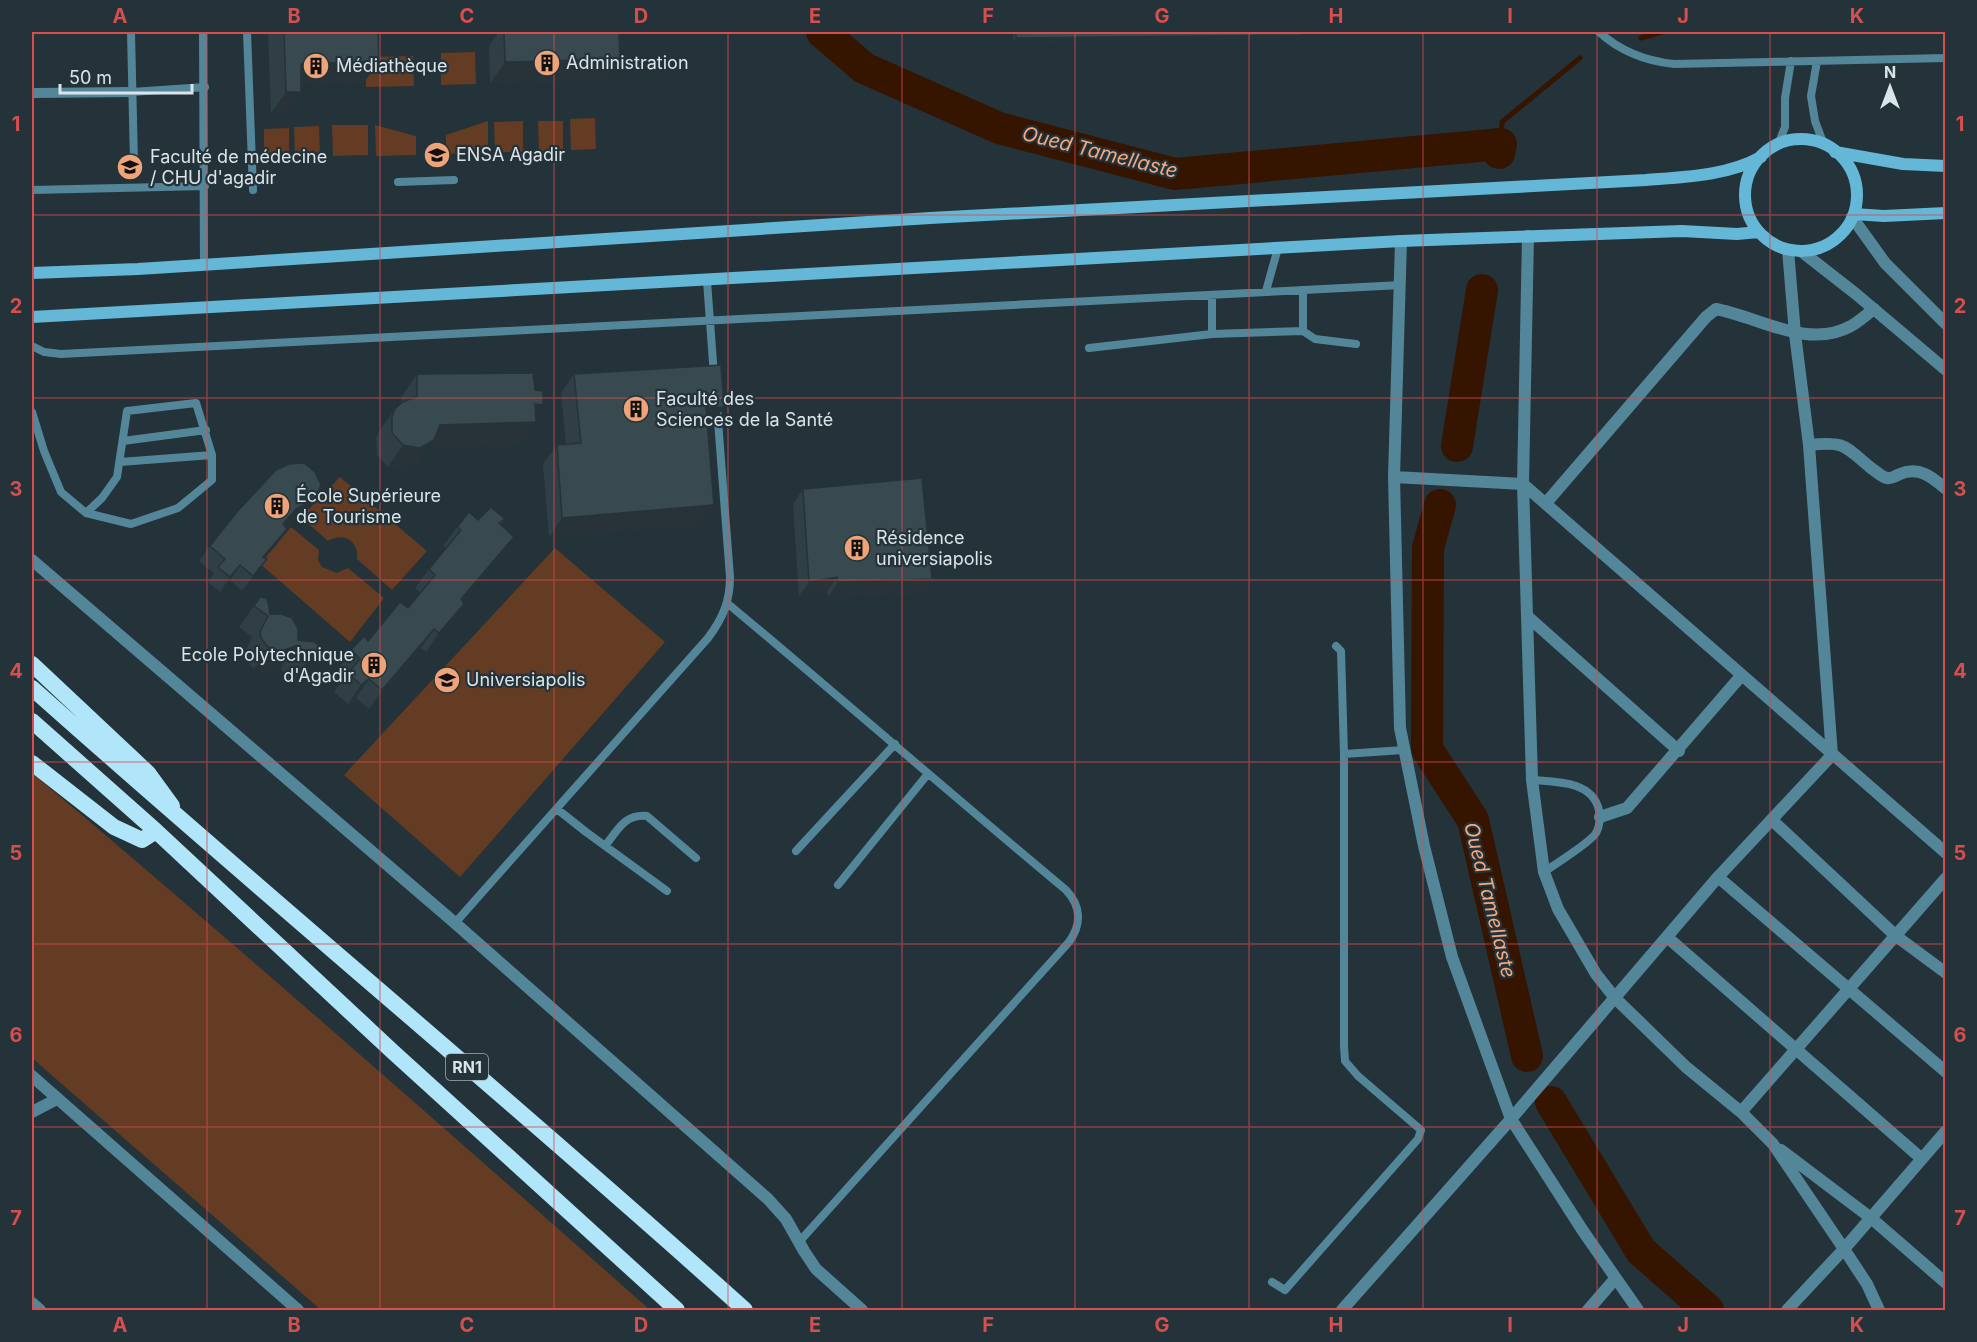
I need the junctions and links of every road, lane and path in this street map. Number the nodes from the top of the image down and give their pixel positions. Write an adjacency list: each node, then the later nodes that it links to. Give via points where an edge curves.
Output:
1 (131, 32): 9 (lane)
2 (203, 32): 8 (lane)
3 (247, 32): 21 (lane)
4 (1599, 32): 6 (lane, via 1619,47 1660,62)
5 (1946, 58): 7 (lane)
6 (1791, 61): 7 (lane); 11 (lane, via 1785,127)
7 (1817, 61): 12 (lane, via 1811,96)
8 (205, 87): 9 (lane); 19 (lane)
9 (132, 92): 10 (street); 15 (lane)
10 (32, 93)
11 (1778, 145): 12 (main road, via 1801,140); 14 (main road)
12 (1824, 145): 13 (main road)
13 (1835, 152): 16 (main road, via 1903,164); 23 (main road, via 1852,173 1856,187)
14 (1761, 157): 24 (main road, via 1752,168 1745,194 1746,208); 29 (main road, via 1744,166 1720,171 1646,180 930,218)
15 (134, 163)
16 (1946, 166)
17 (454, 180): 18 (lane)
18 (398, 182)
19 (205, 186): 20 (lane); 29 (lane)
20 (32, 190)
21 (253, 190)
22 (1946, 213): 23 (main road)
23 (1853, 216): 28 (main road, via 1832,242 1817,249); 39 (street, via 1885,263)
24 (1759, 232): 25 (main road); 28 (main road, via 1769,242)
25 (1528, 236): 26 (main road); 56 (street)
26 (1401, 241): 27 (main road); 32 (street)
27 (1278, 248): 31 (main road); 34 (lane)
28 (1795, 251): 36 (street); 42 (street)
29 (204, 264): 30 (main road)
30 (32, 273)
31 (707, 281): 37 (main road); 38 (lane)
32 (1401, 285): 33 (lane); 55 (street)
33 (1303, 290): 34 (lane); 40 (lane)
34 (1266, 291): 35 (lane)
35 (1212, 295): 38 (lane); 41 (lane)
36 (1874, 309): 42 (street, via 1841,330); 46 (street)
37 (32, 317)
38 (710, 321): 44 (lane, via 62,354); 47 (lane)
39 (1946, 324)
40 (1303, 331): 41 (lane); 43 (lane, via 1315,339)
41 (1212, 334): 45 (lane)
42 (1795, 334): 52 (street); 58 (street, via 1716,309)
43 (1356, 344)
44 (32, 346)
45 (1089, 348)
46 (1946, 370)
47 (716, 391)
48 (716, 402): 61 (lane)
49 (32, 412): 59 (lane, via 61,492)
50 (206, 430): 51 (lane); 51 (lane, via 196,403 172,405 127,411); 53 (lane)
51 (123, 441): 54 (lane)
52 (1809, 445): 57 (street, via 1843,445 1881,476 1927,474); 72 (street)
53 (212, 455): 54 (lane); 59 (lane, via 212,480 178,508 132,525)
54 (120, 462): 59 (lane, via 117,477)
55 (1394, 477): 56 (street); 69 (street, via 1400,728)
56 (1523, 484): 58 (street); 62 (street)
57 (1946, 489)
58 (1546, 503): 65 (street)
59 (86, 513)
60 (32, 560): 90 (street)
61 (728, 603): 68 (lane); 76 (lane, via 708,638)
62 (1527, 616): 70 (street); 75 (street)
63 (1336, 646): 71 (lane, via 1341,651)
64 (32, 664): 79 (highway, via 148,773)
65 (1742, 676): 70 (street); 72 (street)
66 (32, 688): 79 (highway, RN1)
67 (32, 722): 80 (highway, RN1)
68 (895, 744): 74 (lane); 82 (lane)
69 (1404, 750): 71 (lane); 102 (street, via 1452,957)
70 (1678, 751): 77 (street, via 1627,808)
71 (1344, 754): 110 (lane, via 1345,1061 1421,1130 1418,1140 1285,1290)
72 (1832, 755): 78 (street); 83 (street)
73 (32, 763): 80 (highway, via 127,834 142,840)
74 (927, 775): 88 (lane); 107 (lane, via 1066,890 1077,906 1078,925 1061,951)
75 (1532, 780): 77 (lane, via 1567,783 1584,789 1596,801); 85 (street)
76 (557, 809): 81 (lane); 90 (lane)
77 (1600, 817): 85 (lane, via 1596,833)
78 (1772, 820): 86 (street); 91 (street)
79 (187, 826): 116 (highway, RN1, via 620,1197)
80 (156, 831): 115 (highway, RN1)
81 (605, 846): 84 (lane, via 628,818 647,816); 89 (lane)
82 (796, 851)
83 (1946, 853)
84 (696, 858)
85 (1544, 872): 95 (street, via 1558,909 1596,974)
86 (1718, 877): 92 (street); 94 (street)
87 (1946, 878): 91 (street)
88 (837, 885)
89 (667, 891)
90 (455, 923): 107 (street, via 768,1198)
91 (1896, 936): 93 (street); 94 (street)
92 (1666, 937): 95 (street); 96 (street)
93 (1946, 973)
94 (1848, 990): 96 (street); 97 (street)
95 (1615, 998): 101 (street, via 1686,1067); 102 (street)
96 (1795, 1050): 101 (street); 105 (street)
97 (1946, 1072)
98 (32, 1076): 99 (street)
99 (57, 1099): 100 (street); 114 (street)
100 (32, 1112)
101 (1741, 1112): 104 (street)
102 (1511, 1119): 109 (street); 118 (street)
103 (1946, 1131): 105 (street)
104 (1773, 1144): 106 (street); 108 (street)
105 (1922, 1159): 106 (street)
106 (1870, 1218): 108 (street); 111 (street)
107 (799, 1242): 117 (street, via 824,1277)
108 (1844, 1249): 121 (street); 122 (street)
109 (1615, 1279): 119 (street); 120 (street)
110 (1272, 1282)
111 (1946, 1283)
112 (32, 1303): 113 (street)
113 (40, 1311)
114 (298, 1311)
115 (677, 1311)
116 (745, 1311)
117 (862, 1311)
118 (1342, 1311)
119 (1587, 1311)
120 (1638, 1311)
121 (1787, 1311)
122 (1879, 1311)

